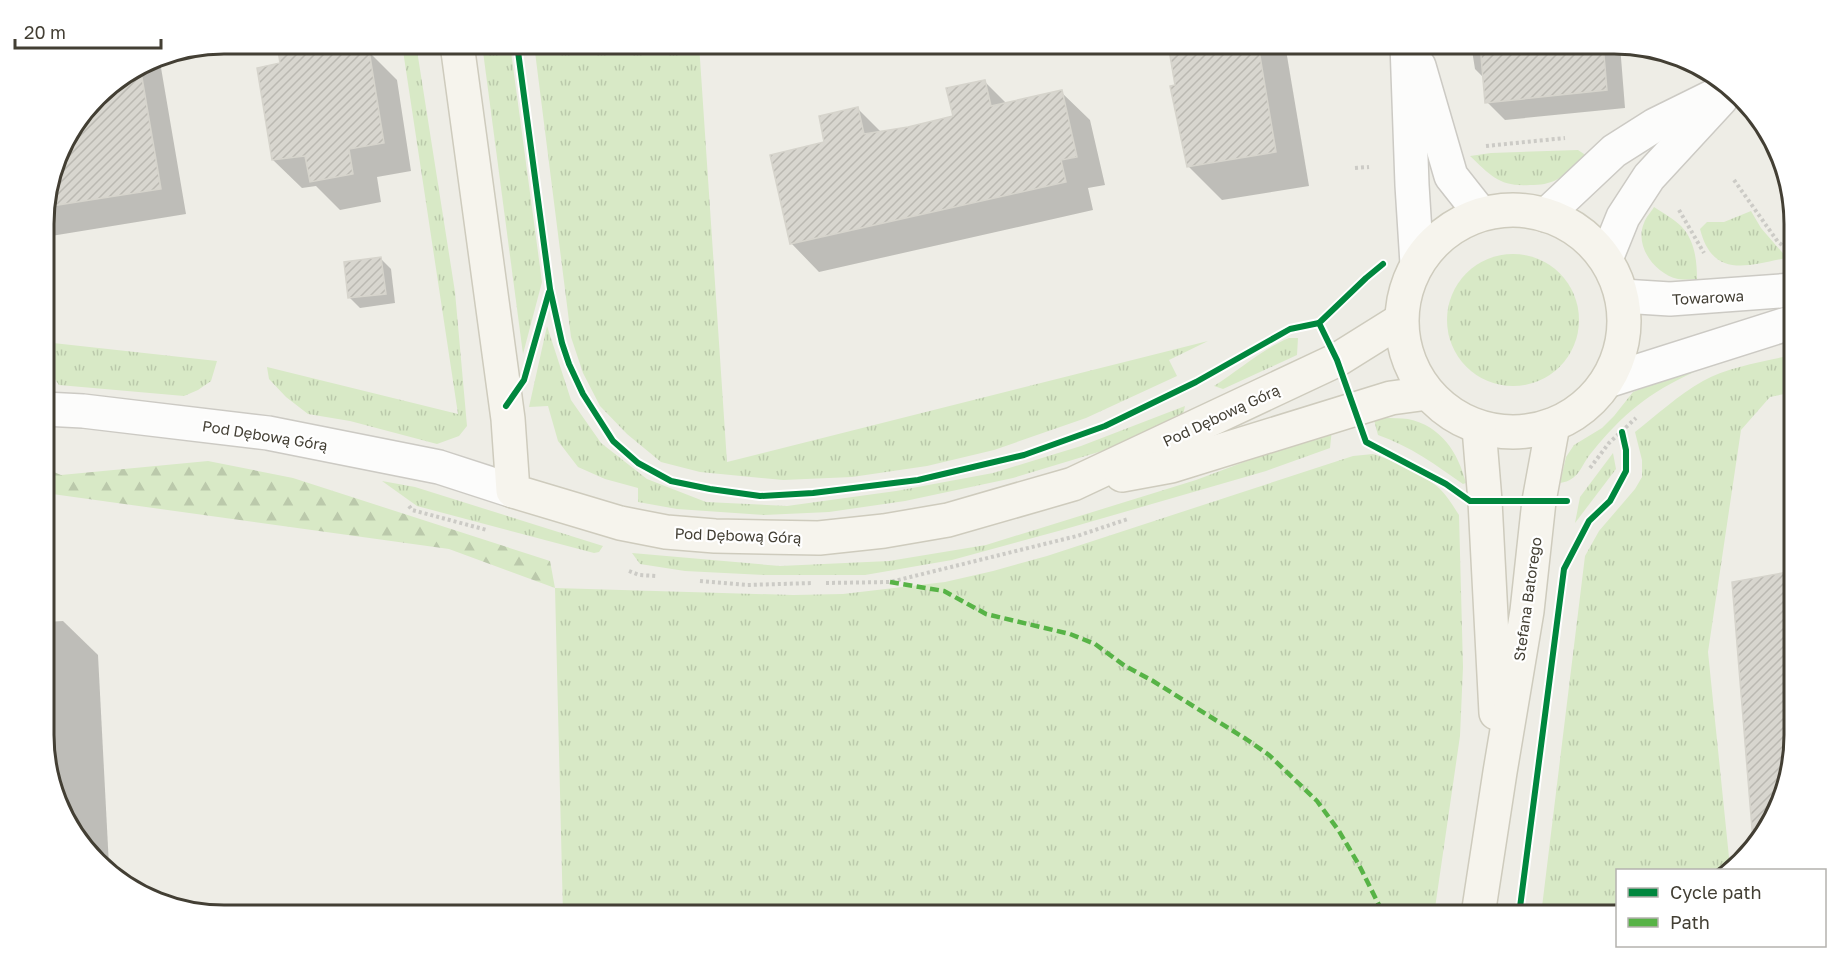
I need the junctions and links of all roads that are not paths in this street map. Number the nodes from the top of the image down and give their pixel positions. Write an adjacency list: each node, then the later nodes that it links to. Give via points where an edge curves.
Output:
1 (458, 54): 20 (street, via 508,419)
2 (1407, 54): 9 (street)
3 (1415, 54): 6 (street, via 1451,176)
4 (1722, 93): 7 (street, via 1655,124 1614,151)
5 (1724, 95): 8 (street, via 1649,177 1623,217)
6 (1481, 214): 7 (street, via 1520,210); 9 (street, via 1453,227 1430,246)
7 (1546, 215): 8 (street, via 1580,232)
8 (1606, 259): 11 (street)
9 (1417, 264): 12 (street, via 1403,299)
10 (1784, 291): 11 (street, Towarowa, via 1670,299)
11 (1622, 296): 14 (street, via 1624,337)
12 (1401, 320): 15 (street, via 1410,363); 19 (street, Pod Dębową Górą, via 1337,360)
13 (1784, 325): 14 (street)
14 (1607, 381): 17 (street, via 1589,403)
15 (1428, 393): 18 (street, via 1447,411); 19 (street, via 1391,398 1171,466)
16 (54, 410): 20 (street, Pod Dębową Górą, via 268,433 439,466)
17 (1553, 425): 18 (street, via 1513,432); 21 (street, Stefana Batorego)
18 (1479, 428): 21 (street, Stefana Batorego)
19 (1073, 484): 20 (street, Pod Dębową Górą, via 948,520 819,538 666,532 620,523)
20 (513, 491)
21 (1500, 772): 22 (street, Stefana Batorego)
22 (1480, 905)

